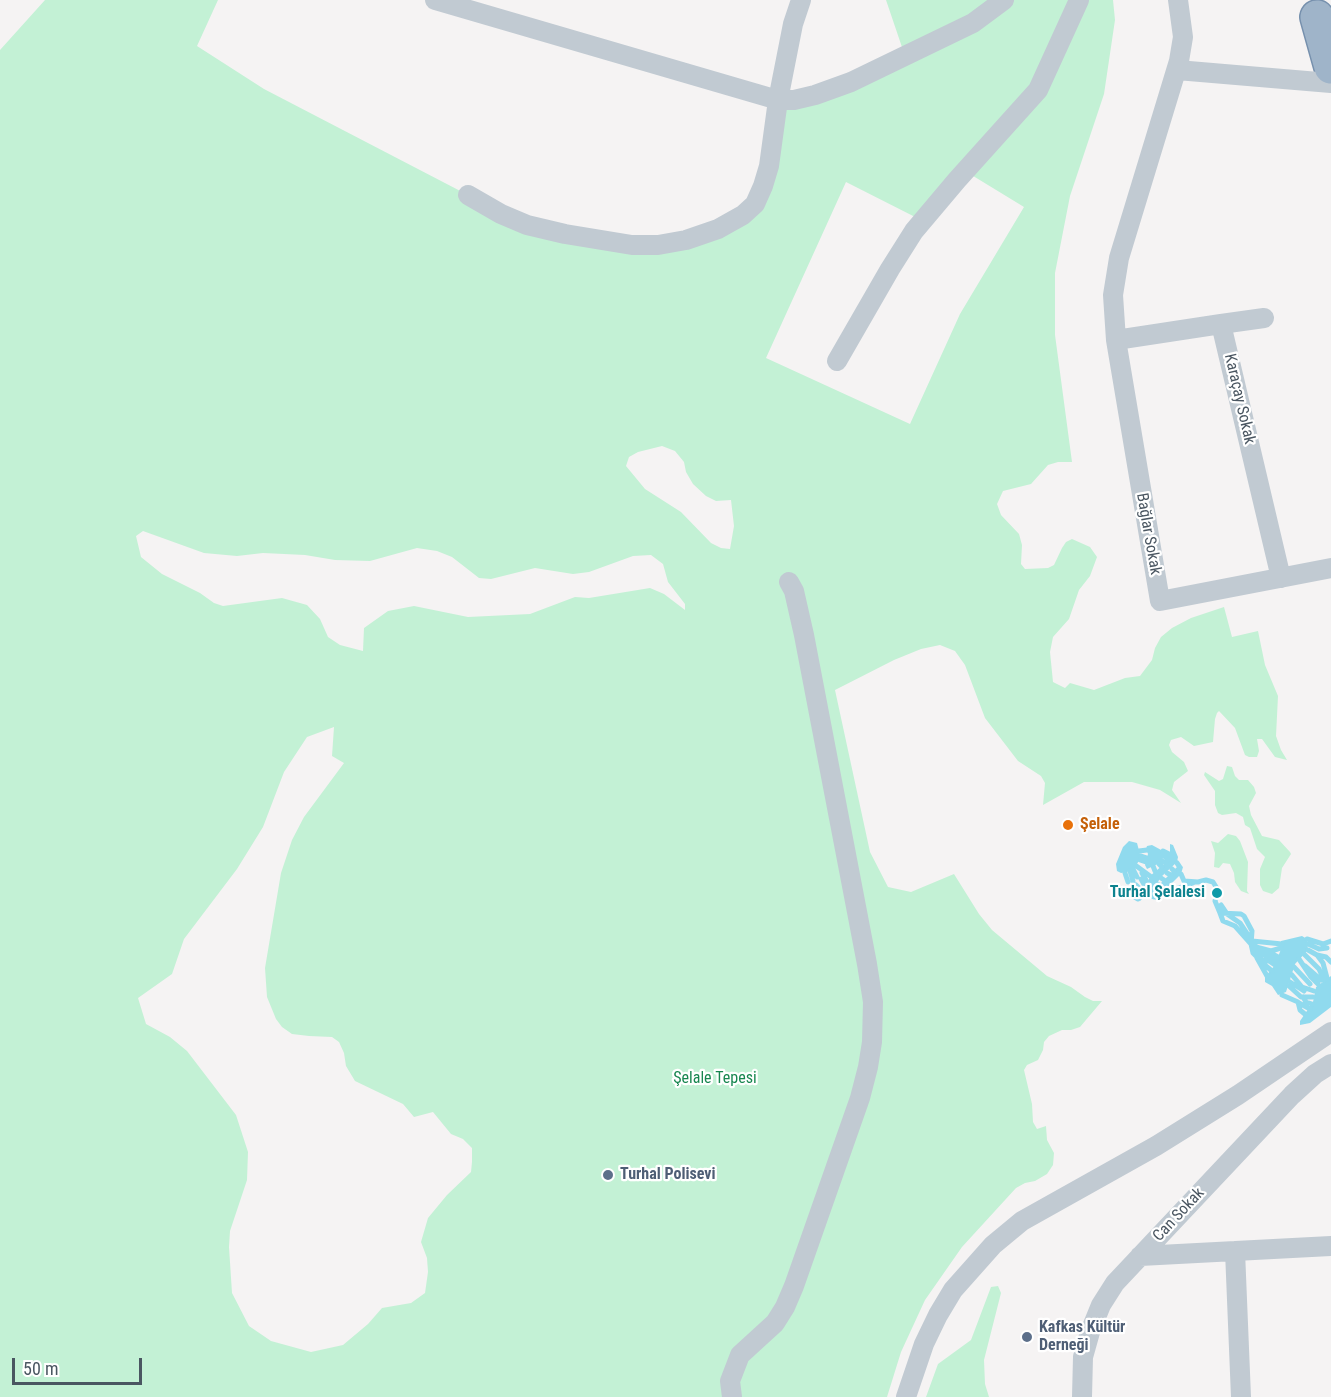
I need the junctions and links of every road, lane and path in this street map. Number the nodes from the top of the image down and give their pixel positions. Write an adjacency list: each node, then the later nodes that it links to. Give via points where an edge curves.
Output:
1 (435, 0): 10 (street)
2 (801, 0): 10 (street)
3 (1004, 0): 10 (street, via 973,23 851,82 815,95)
4 (1079, 0): 15 (street, via 1038,90 914,231)
5 (1178, 0): 8 (street, Bağlar Sokak, via 1182,37)
6 (1317, 13): 7 (highway)
7 (1331, 67)
8 (1177, 70): 9 (street); 14 (street, Bağlar Sokak, via 1119,258 1113,295)
9 (1331, 83)
10 (778, 100): 11 (street, via 769,166 755,204 718,229 686,240 632,245 565,234 527,225)
11 (468, 195)
12 (1264, 318): 13 (street)
13 (1221, 324): 14 (street); 17 (street, Karaçay Sokak)
14 (1116, 340): 17 (street, Bağlar Sokak, via 1160,601)
15 (837, 361)
16 (1331, 568): 17 (street, Bağlar Sokak)
17 (1281, 578)
18 (789, 582): 24 (street, via 804,635 867,963 873,1002 872,1042 860,1098 794,1286 775,1323 740,1354 730,1381)
19 (1331, 1033): 25 (street, via 1156,1146 1022,1221 993,1245 953,1290 938,1315)
20 (1331, 1064): 23 (street, Can Sokak, via 1292,1095)
21 (1331, 1246): 22 (street)
22 (1234, 1251): 23 (street); 27 (street)
23 (1140, 1256): 26 (street, Can Sokak, via 1115,1282 1101,1305 1083,1358)
24 (732, 1397)
25 (906, 1397)
26 (1082, 1397)
27 (1241, 1397)

